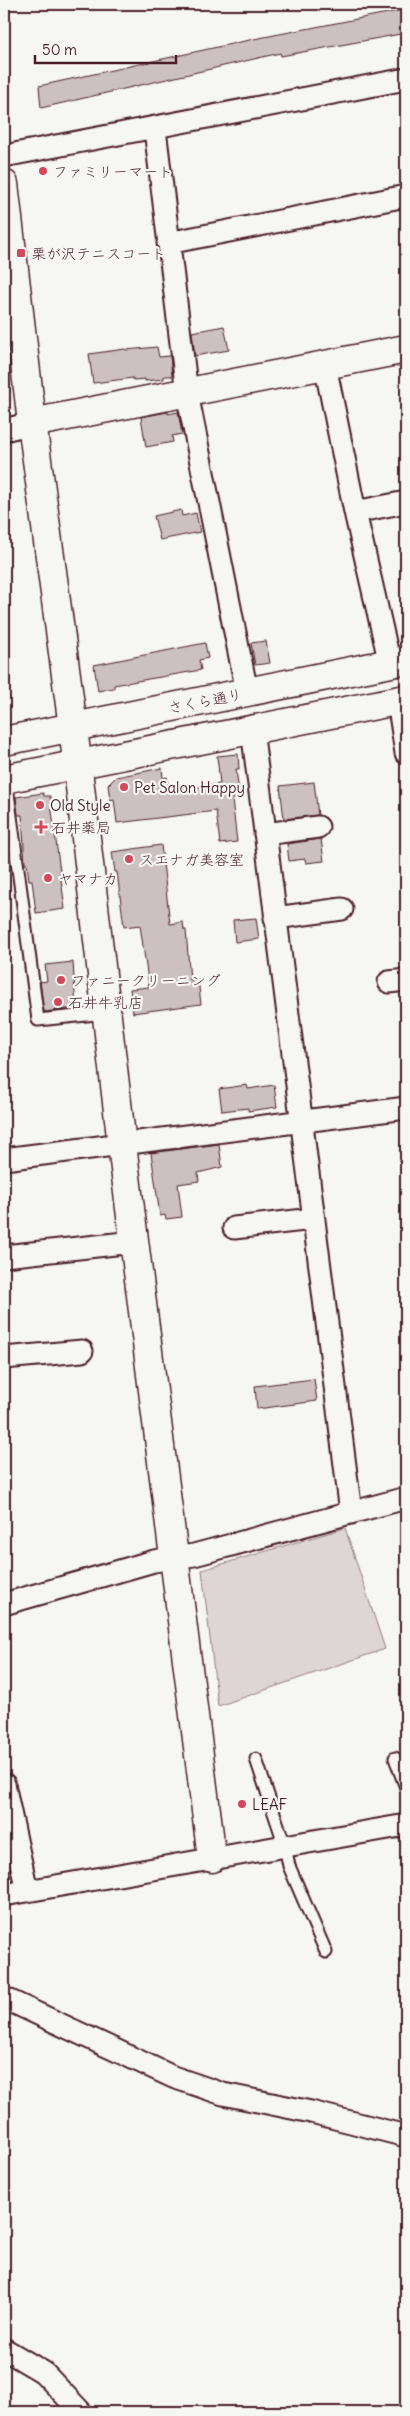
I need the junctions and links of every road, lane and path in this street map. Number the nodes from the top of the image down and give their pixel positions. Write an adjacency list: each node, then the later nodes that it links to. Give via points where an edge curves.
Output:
1 (406, 79): 2 (street)
2 (155, 128): 3 (street); 6 (street)
3 (4, 156)
4 (4, 184): 10 (street)
5 (406, 196): 6 (street)
6 (168, 242): 9 (street)
7 (406, 349): 8 (street)
8 (325, 365): 9 (street); 13 (street)
9 (187, 393): 10 (street); 15 (street)
10 (32, 423): 11 (street); 17 (street)
11 (4, 430)
12 (406, 502): 13 (street)
13 (355, 512): 14 (street)
14 (398, 662): 15 (street, さくら通り); 16 (street)
15 (247, 692): 17 (street, さくら通り)
16 (402, 700): 18 (street); 20 (street)
17 (73, 728): 19 (street, さくら通り); 21 (street)
18 (252, 729): 21 (street); 24 (street)
19 (4, 741)
20 (406, 753)
21 (77, 764): 22 (street); 27 (street)
22 (5, 778): 27 (lane, via 38,1020)
23 (318, 827): 24 (street)
24 (265, 834): 26 (street)
25 (342, 909): 26 (street)
26 (275, 918): 29 (street)
27 (106, 1013): 30 (street)
28 (406, 1108): 29 (street)
29 (301, 1122): 30 (street); 32 (street)
30 (122, 1145): 31 (street); 34 (street)
31 (4, 1160)
32 (313, 1219): 33 (street); 39 (street)
33 (234, 1228)
34 (134, 1242): 35 (street); 40 (street)
35 (4, 1256)
36 (82, 1351): 37 (street)
37 (4, 1358)
38 (406, 1498): 39 (street)
39 (351, 1514): 40 (street)
40 (173, 1558): 41 (street); 48 (street)
41 (4, 1604)
42 (395, 1758): 45 (lane)
43 (256, 1759): 47 (lane)
44 (4, 1784): 49 (street)
45 (406, 1788)
46 (406, 1825): 47 (street)
47 (285, 1846): 48 (street); 51 (lane, via 289,1866)
48 (212, 1858): 49 (street)
49 (27, 1891): 50 (street)
50 (4, 1895)
51 (326, 1952)
52 (4, 1998): 53 (street, via 173,2077 223,2094)
53 (406, 2136)
54 (4, 2349): 55 (street, via 43,2372)
55 (81, 2412)

